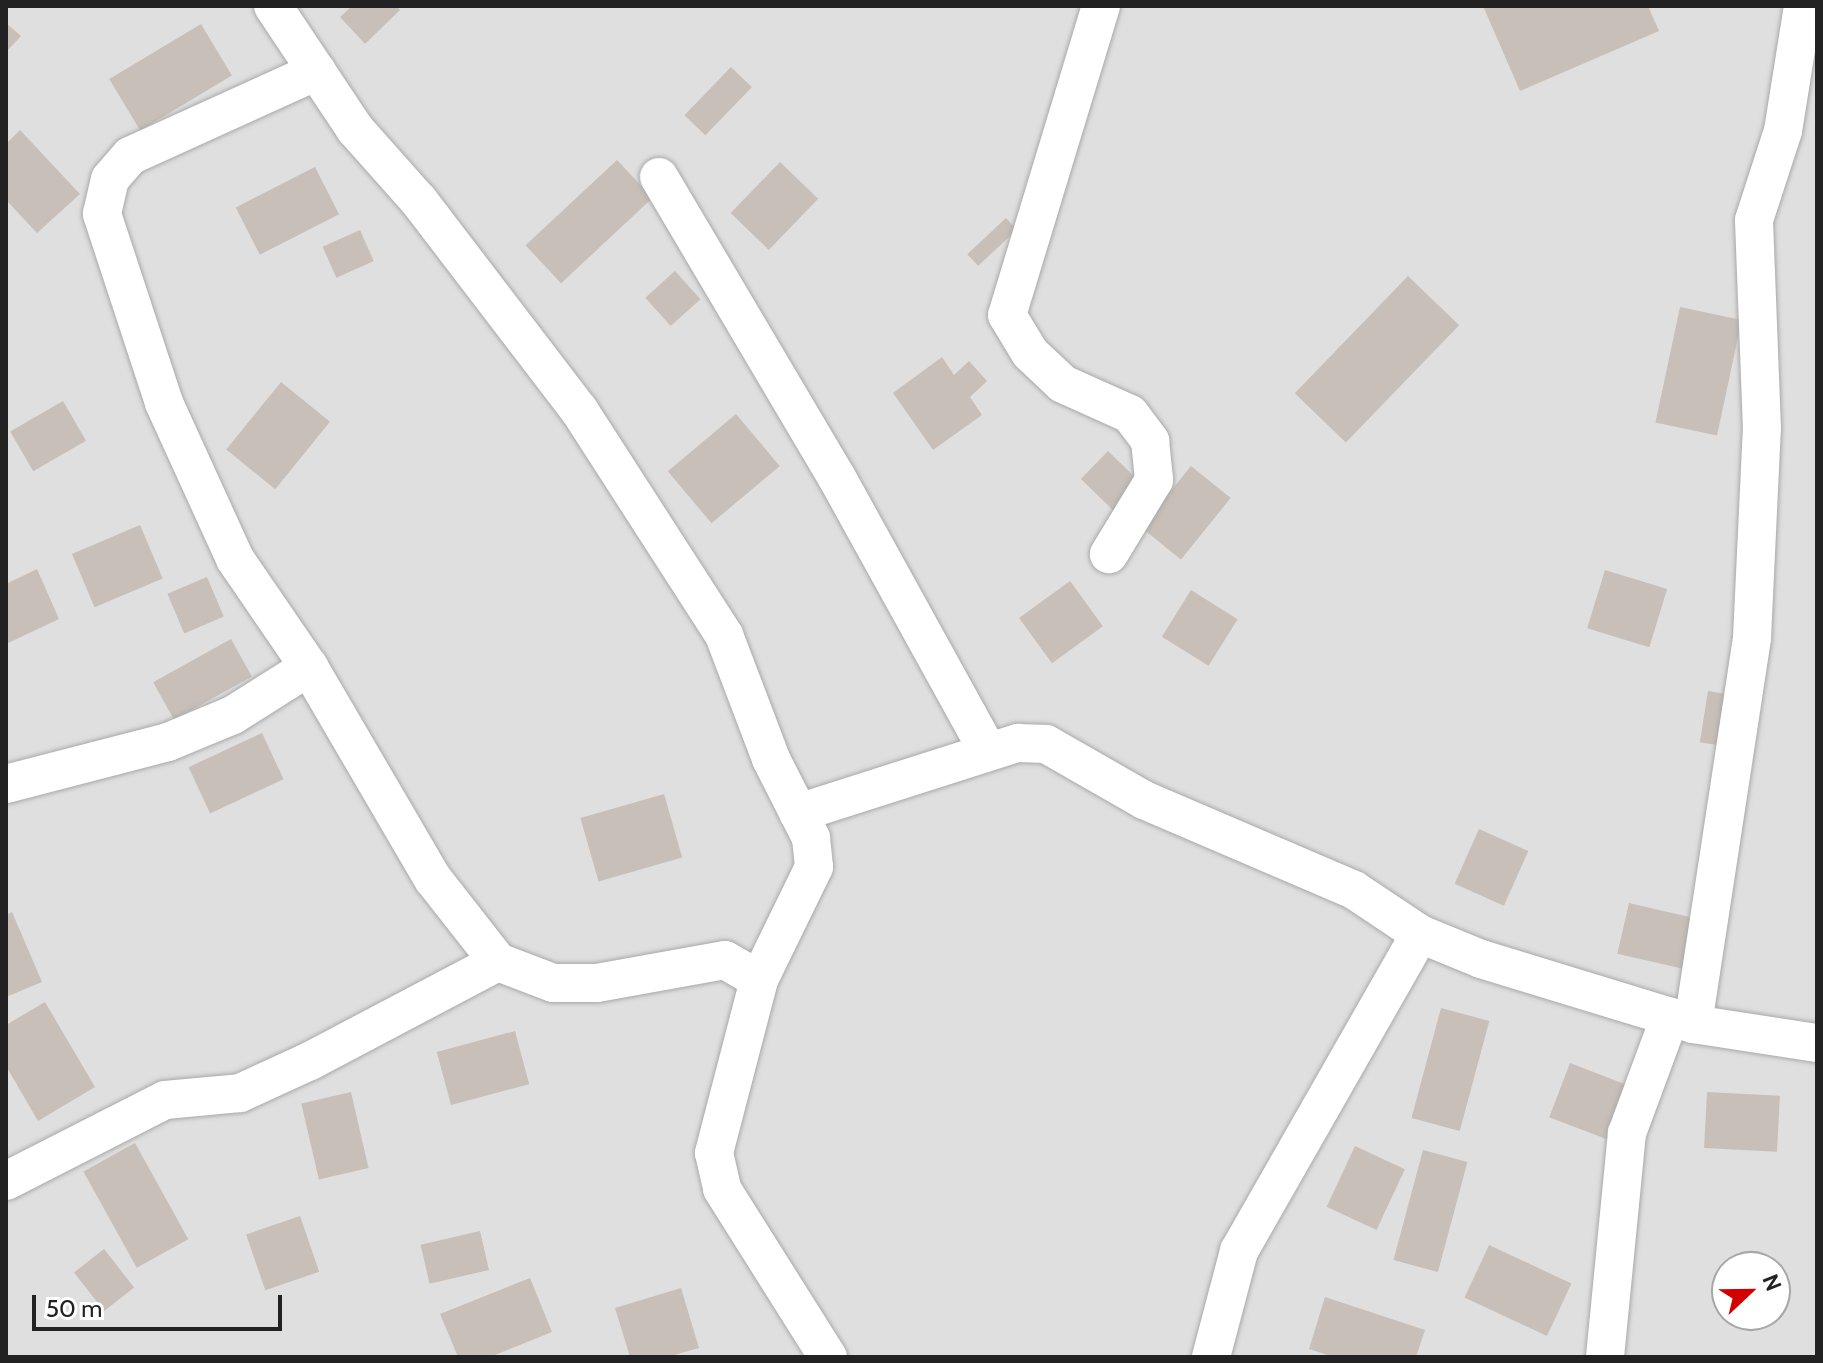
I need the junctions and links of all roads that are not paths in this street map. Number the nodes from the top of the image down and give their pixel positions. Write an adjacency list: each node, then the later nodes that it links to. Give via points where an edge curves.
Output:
1 (273, 6): 4 (street)
2 (1101, 6): 6 (street, via 1007,315 1030,353 1063,384 1130,414 1150,441 1154,480)
3 (1803, 6): 14 (street, via 1783,131 1754,220 1762,429 1752,638)
4 (317, 71): 7 (street, via 130,156 110,179 102,214 164,403 235,559); 10 (street, via 355,129 419,201 579,410 724,635)
5 (659, 177): 8 (street, via 836,476)
6 (1109, 554)
7 (309, 667): 9 (street, via 233,715 168,742); 12 (street, via 433,879)
8 (988, 751): 10 (street); 11 (street, via 1018,743 1068,752 1144,800 1354,890)
9 (6, 784)
10 (798, 813): 13 (street, via 811,838 814,867)
11 (1420, 934): 14 (street, via 1549,983); 18 (street, via 1239,1251)
12 (498, 962): 13 (street, via 529,977 568,983 725,960); 16 (street, via 268,1080 216,1099 165,1100)
13 (759, 980): 17 (street, via 714,1153 722,1189)
14 (1681, 1020): 15 (street); 19 (street, via 1627,1133)
15 (1817, 1043)
16 (6, 1181)
17 (828, 1357)
18 (1211, 1357)
19 (1605, 1357)

